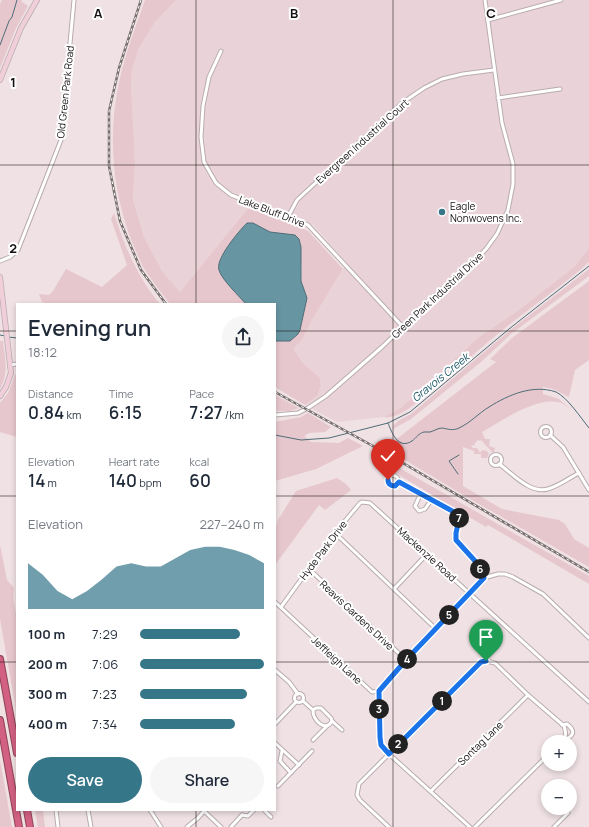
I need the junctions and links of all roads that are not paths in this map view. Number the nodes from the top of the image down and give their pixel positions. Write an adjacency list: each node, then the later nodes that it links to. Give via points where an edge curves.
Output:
1 (37, 0): 8 (street, via 21,28)
2 (74, 0): 12 (street, Old Green Park Road, via 60,140 18,250)
3 (485, 0): 5 (street, Green Park Industrial Drive)
4 (561, 0): 5 (street)
5 (488, 20): 7 (street, Green Park Industrial Drive)
6 (221, 51): 11 (street, Lake Bluff Drive, via 209,77 203,106 201,137 204,162 216,183 231,196)
7 (494, 70): 10 (street, Green Park Industrial Drive); 11 (street, Evergreen Industrial Court, via 468,72 442,79 402,103 297,200)
8 (0, 80)
9 (560, 89): 10 (street)
10 (498, 98): 14 (street, Green Park Industrial Drive, via 513,164 513,184 508,210 497,234 476,260)
11 (288, 217): 14 (street, Lake Bluff Drive, via 308,225)
12 (0, 261)
13 (0, 277): 16 (street)
14 (402, 326): 18 (street, Green Park Industrial Drive, via 342,382 308,408 298,413)
15 (16, 364): 16 (street)
16 (10, 365): 17 (street, via 9,381)
17 (0, 396)
18 (276, 415)
19 (550, 436): 21 (street, via 563,447)
20 (499, 464): 21 (street, via 528,486 539,490 554,487)
21 (579, 472): 23 (street)
22 (399, 482): 24 (street)
23 (589, 490)
24 (421, 493): 25 (street); 25 (street, via 415,506 419,511 425,509)
25 (432, 499): 30 (street, via 457,515 459,519 456,540 476,562)
26 (370, 503): 27 (street, Hyde Park Drive, via 362,502); 28 (street, Mackenzie Road)
27 (335, 532): 29 (street, Hyde Park Drive); 31 (street)
28 (427, 554): 31 (street); 32 (street, Mackenzie Road)
29 (309, 569): 34 (street, Hyde Park Drive); 38 (street, Reavis Gardens Drive)
30 (484, 578): 32 (street); 36 (street, via 505,574 543,594)
31 (394, 589): 35 (street)
32 (470, 593): 35 (street); 43 (street, Mackenzie Road)
33 (276, 603): 34 (street, Jeffleigh Lane)
34 (281, 607): 40 (street, Jeffleigh Lane, via 372,692)
35 (436, 628): 38 (street)
36 (589, 638)
37 (0, 659): 57 (highway)
38 (406, 660): 40 (street)
39 (276, 671): 41 (street)
40 (379, 691): 60 (street, via 381,745)
41 (298, 694): 44 (street, via 303,695); 45 (street, via 294,698)
42 (528, 695): 50 (street); 60 (street, via 494,663 481,662); 65 (street, Sontag Lane)
43 (588, 699)
44 (303, 701): 45 (street); 46 (street)
45 (296, 702): 49 (street)
46 (313, 710): 48 (street, via 321,708); 51 (street, via 314,717 323,726)
47 (0, 720): 66 (highway)
48 (332, 721): 51 (street); 52 (street)
49 (276, 723)
50 (562, 725): 53 (street, via 566,732); 54 (street, via 570,726)
51 (327, 726): 55 (street)
52 (342, 730)
53 (565, 735)
54 (572, 735)
55 (314, 740)
56 (276, 744): 58 (street)
57 (16, 747)
58 (282, 751): 62 (street); 63 (street, via 280,762)
59 (312, 751): 62 (street)
60 (389, 754): 65 (street); 88 (street, via 359,784 357,795)
61 (541, 762): 90 (street)
62 (299, 765): 63 (street)
63 (291, 773): 64 (street)
64 (278, 786)
65 (431, 791): 89 (street)
66 (16, 810)
67 (16, 811): 80 (highway)
68 (27, 811): 81 (highway)
69 (56, 811): 82 (street)
70 (88, 811): 83 (street)
71 (151, 811): 84 (street)
72 (203, 811): 85 (street)
73 (205, 811): 86 (street)
74 (240, 811): 77 (street)
75 (253, 811): 77 (street, via 248,816)
76 (265, 811): 79 (street)
77 (242, 815): 87 (street)
78 (566, 815): 91 (street)
79 (271, 817)
80 (19, 827)
81 (30, 827)
82 (58, 827)
83 (91, 827)
84 (160, 827)
85 (187, 827)
86 (221, 827)
87 (230, 827)
88 (389, 827)
89 (470, 827)
90 (475, 827)
91 (554, 827)

